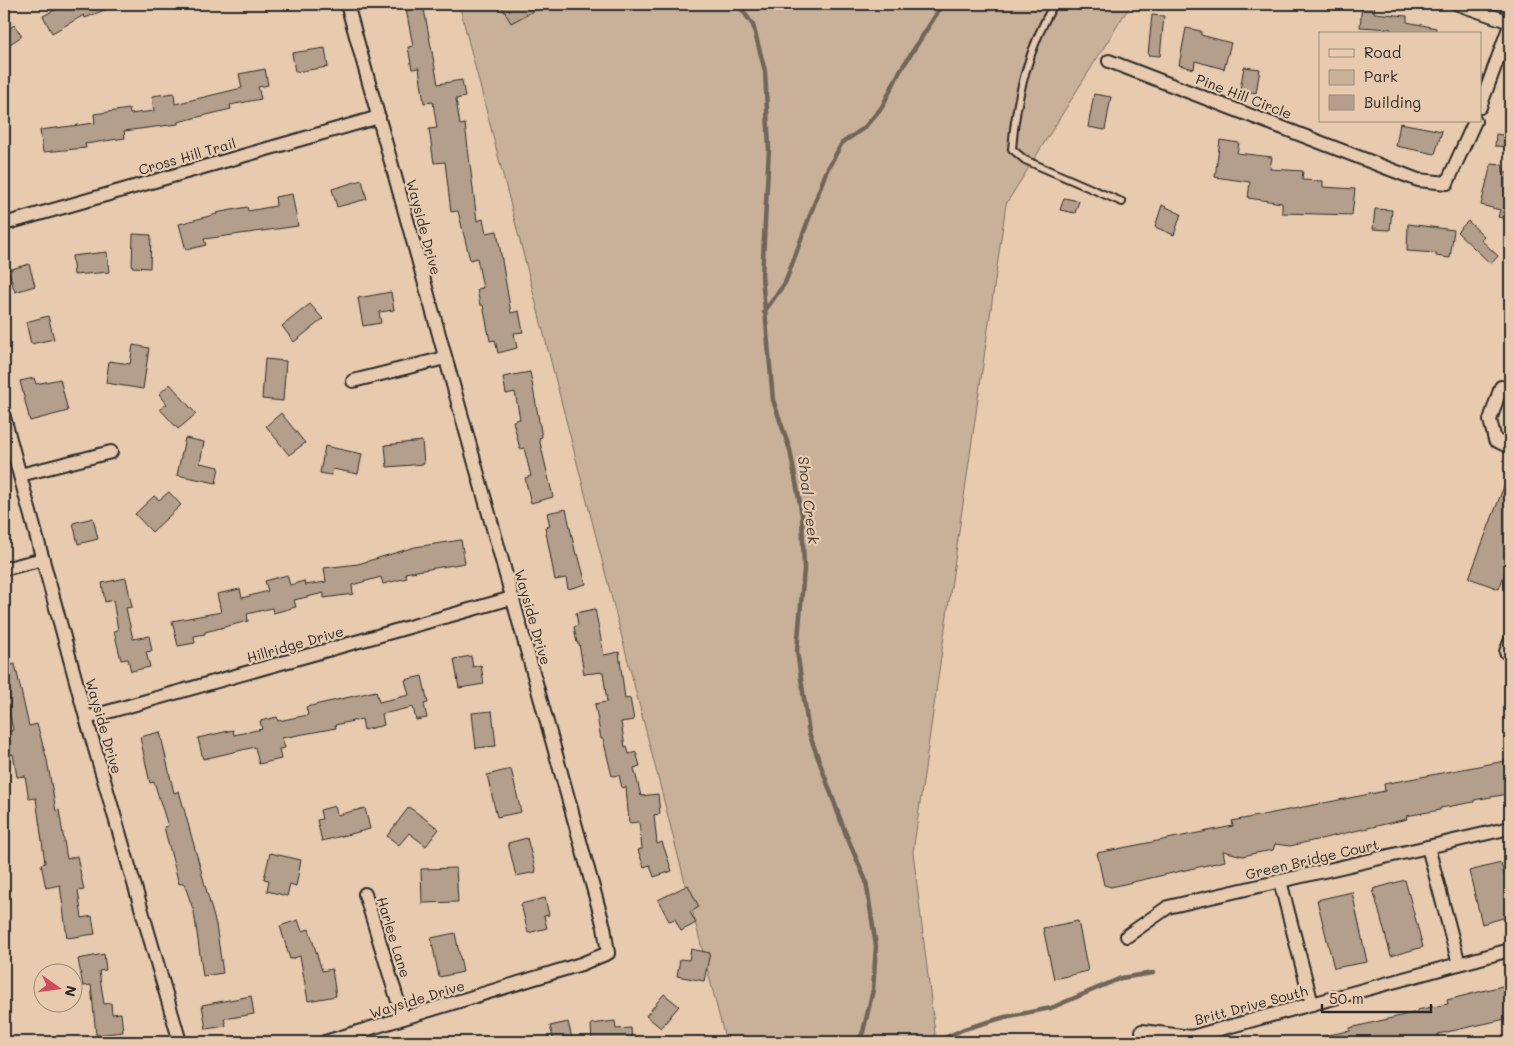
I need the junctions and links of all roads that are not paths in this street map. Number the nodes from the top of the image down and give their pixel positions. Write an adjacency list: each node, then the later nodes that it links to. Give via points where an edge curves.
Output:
1 (347, 4): 7 (street, Wayside Drive)
2 (1054, 4): 9 (lane, via 1043,23 1022,79 1012,149 1025,160)
3 (1458, 4): 4 (street)
4 (1510, 24): 6 (street)
5 (1108, 61): 8 (street, Pine Hill Circle, via 1418,180 1447,183)
6 (1482, 101)
7 (379, 118): 10 (street, Cross Hill Trail); 11 (street, Wayside Drive)
8 (1475, 122)
9 (1122, 202)
10 (4, 224)
11 (445, 358): 12 (street); 20 (street, Wayside Drive)
12 (353, 381)
13 (1501, 387): 15 (street, via 1490,420 1495,440)
14 (4, 417): 17 (street, Wayside Drive)
15 (1510, 447)
16 (111, 452): 17 (street)
17 (20, 476): 18 (street, Wayside Drive)
18 (43, 559): 19 (street); 21 (street, Wayside Drive)
19 (4, 569)
20 (512, 598): 21 (street, Hillridge Drive); 30 (street, Wayside Drive, via 604,926 608,953)
21 (86, 718): 32 (street, Wayside Drive)
22 (1510, 828): 23 (street, Green Bridge Court)
23 (1428, 847): 24 (street, Green Bridge Court); 28 (street)
24 (1280, 882): 26 (street, Green Bridge Court, via 1168,908); 29 (street)
25 (365, 894): 30 (street, Harlee Lane)
26 (1128, 936)
27 (1510, 950): 28 (street, Britt Drive South)
28 (1459, 964): 29 (street, Britt Drive South)
29 (1312, 1004): 31 (street, Britt Drive South, via 1191,1037)
30 (403, 1018): 33 (street, Wayside Drive)
31 (1142, 1032)
32 (180, 1042)
33 (325, 1042)

